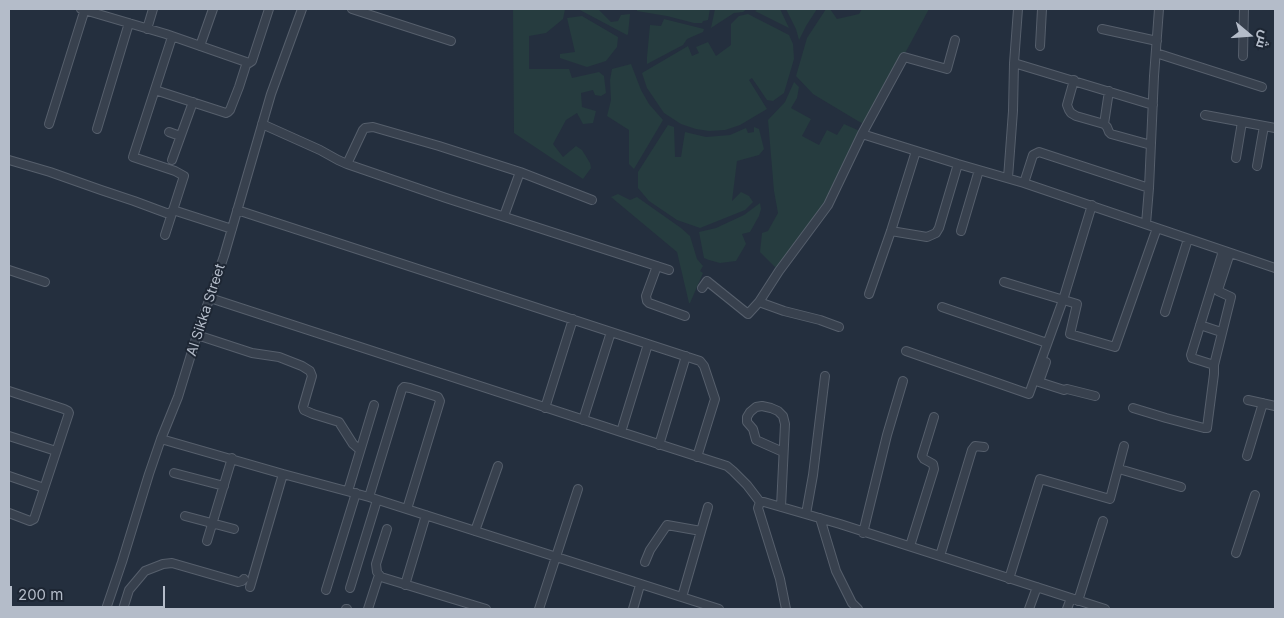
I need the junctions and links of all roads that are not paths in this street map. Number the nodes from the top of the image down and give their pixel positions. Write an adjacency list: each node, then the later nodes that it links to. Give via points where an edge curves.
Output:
1 (83, 9): 11 (street); 32 (street)
2 (153, 9): 12 (street)
3 (213, 9): 18 (street)
4 (269, 9): 22 (street, via 252,61)
5 (302, 9): 33 (street, Al Sikka Street)
6 (352, 9): 16 (street)
7 (1018, 9): 23 (street)
8 (1042, 9): 19 (street)
9 (1159, 9): 17 (street)
10 (1244, 9): 21 (street)
11 (129, 24): 12 (street); 37 (street)
12 (147, 29): 14 (street)
13 (1102, 29): 17 (street)
14 (172, 37): 18 (street); 26 (street)
15 (955, 40): 39 (street, via 947,69 904,57)
16 (451, 41)
17 (1157, 41): 20 (street)
18 (200, 46): 22 (street)
19 (1040, 46)
20 (1156, 53): 25 (street); 29 (street)
21 (1243, 56)
22 (247, 62): 28 (street, via 228,112)
23 (1014, 63): 24 (street); 51 (street)
24 (1074, 80): 27 (street); 34 (street, via 1069,110 1076,116)
25 (1262, 87)
26 (155, 90): 28 (street); 56 (street, via 133,157 184,176)
27 (1108, 91): 29 (street); 34 (street)
28 (193, 102): 40 (street)
29 (1152, 105): 41 (street)
30 (1205, 115): 31 (street)
31 (1242, 122): 35 (street); 43 (street)
32 (49, 124)
33 (262, 124): 46 (street); 57 (street, Al Sikka Street)
34 (1104, 124): 41 (street, via 1111,134)
35 (1264, 126): 36 (street); 48 (street)
36 (1275, 128)
37 (97, 129)
38 (169, 132): 40 (street)
39 (862, 134): 42 (street); 77 (street, via 828,205)
40 (180, 136): 45 (street)
41 (1151, 145): 53 (street)
42 (916, 151): 47 (street); 63 (street)
43 (1236, 158)
44 (9, 160): 56 (street, via 169,214)
45 (172, 160)
46 (347, 164): 50 (street, via 363,130 369,126); 58 (street)
47 (958, 164): 49 (street); 63 (street, via 936,233 927,237)
48 (1257, 166)
49 (979, 170): 51 (street); 62 (street)
50 (520, 172): 54 (street); 58 (street)
51 (1008, 178): 52 (street)
52 (1024, 183): 53 (street, via 1033,155 1038,152); 55 (street)
53 (1149, 188): 59 (street)
54 (592, 200)
55 (1092, 205): 59 (street); 76 (street)
56 (173, 210): 60 (street); 64 (street)
57 (237, 210): 60 (street, Al Sikka Street); 81 (street)
58 (504, 216): 67 (street)
59 (1146, 224): 61 (street)
60 (229, 228): 75 (street, Al Sikka Street)
61 (1157, 228): 65 (street); 76 (street, via 1115,347 1070,334 1077,304)
62 (961, 230)
63 (891, 231): 74 (street)
64 (165, 235)
65 (1188, 239): 66 (street); 79 (street)
66 (1226, 252): 68 (street); 82 (street); 85 (street, via 1218,292 1231,297)
67 (657, 266): 70 (street); 80 (street, via 647,301)
68 (1275, 268)
69 (9, 270): 71 (street)
70 (669, 270)
71 (45, 282)
72 (1004, 282): 76 (street)
73 (702, 288): 77 (street, via 707,281 748,314)
74 (869, 294)
75 (210, 298): 86 (street, Al Sikka Street); 100 (street)
76 (1063, 300): 88 (street)
77 (759, 302): 83 (street)
78 (942, 307): 88 (street)
79 (1165, 312)
80 (685, 316)
81 (573, 319): 84 (street); 100 (street)
82 (1200, 325): 85 (street); 91 (street, via 1192,358)
83 (839, 327)
84 (611, 332): 87 (street); 103 (street)
85 (1221, 332): 91 (street)
86 (197, 335): 106 (street, Al Sikka Street); 110 (street, via 252,353 278,357 310,371 312,376 304,410 339,422)
87 (648, 344): 90 (street); 104 (street)
88 (1046, 346): 89 (street, via 1029,394); 95 (street, via 1048,354 1039,382)
89 (906, 351)
90 (686, 356): 107 (street); 114 (street, via 703,363 715,400)
91 (1214, 365): 101 (street, via 1207,428)
92 (825, 376): 133 (street, via 814,475)
93 (903, 381): 143 (street)
94 (9, 391): 111 (street, via 68,410)
95 (1095, 396)
96 (1248, 400): 97 (street)
97 (1263, 403): 99 (street); 113 (street)
98 (374, 405): 110 (street)
99 (1275, 406)
100 (545, 408): 103 (street)
101 (1133, 408)
102 (934, 417): 145 (street, via 922,456 933,464 934,469)
103 (583, 420): 104 (street)
104 (620, 432): 107 (street)
105 (9, 436): 111 (street)
106 (161, 439): 115 (street); 162 (street, Al Sikka Street)
107 (659, 445): 114 (street)
108 (1124, 446): 117 (street)
109 (984, 447): 147 (street, via 975,446 972,450)
110 (360, 450): 125 (street)
111 (56, 451): 123 (street)
112 (783, 452): 112 (street, via 783,416 771,408 756,407 747,417 756,440); 130 (street)
113 (1247, 456)
114 (698, 457): 128 (street, via 727,466)
115 (232, 458): 119 (street); 121 (street)
116 (498, 466): 141 (street)
117 (1119, 469): 122 (street); 151 (street, via 1110,499 1040,479)
118 (174, 473): 121 (street)
119 (283, 474): 125 (street); 155 (street)
120 (9, 476): 123 (street)
121 (224, 486): 138 (street)
122 (1181, 487)
123 (44, 488): 132 (street, via 33,520)
124 (578, 489): 148 (street)
125 (352, 492): 127 (street); 158 (street)
126 (1255, 495): 146 (street)
127 (373, 498): 131 (street); 131 (street, via 402,389 410,388 438,397 440,401); 157 (street)
128 (760, 502): 130 (street); 169 (street, via 758,508)
129 (708, 507): 142 (street)
130 (781, 507): 133 (street)
131 (407, 510): 135 (street)
132 (9, 513)
133 (806, 514): 136 (street)
134 (185, 516): 138 (street)
135 (426, 516): 141 (street); 153 (street)
136 (820, 518): 143 (street); 170 (street, via 836,571)
137 (1103, 521): 160 (street)
138 (213, 523): 139 (street); 144 (street)
139 (234, 529)
140 (386, 529): 150 (street, via 376,564)
141 (475, 531): 148 (street)
142 (701, 531): 149 (street, via 667,525); 159 (street)
143 (864, 532): 145 (street)
144 (207, 541)
145 (910, 546): 147 (street)
146 (1236, 553)
147 (940, 556): 151 (street)
148 (556, 558): 154 (street); 166 (street)
149 (645, 562)
150 (380, 577): 153 (street); 164 (street)
151 (1009, 578): 156 (street)
152 (244, 579): 163 (street, via 238,582 172,563 163,564 145,571 129,590)
153 (405, 585): 165 (street)
154 (640, 585): 159 (street); 167 (street)
155 (250, 587)
156 (1037, 587): 160 (street); 171 (street)
157 (350, 588)
158 (326, 590)
159 (682, 597): 161 (street)
160 (1075, 600): 172 (street); 173 (street)
161 (699, 606): 168 (street)
162 (106, 609)
163 (123, 609)
164 (368, 609)
165 (486, 609)
166 (539, 609)
167 (632, 609)
168 (719, 609)
169 (786, 609)
170 (858, 609)
171 (1029, 609)
172 (1067, 609)
173 (1105, 609)

